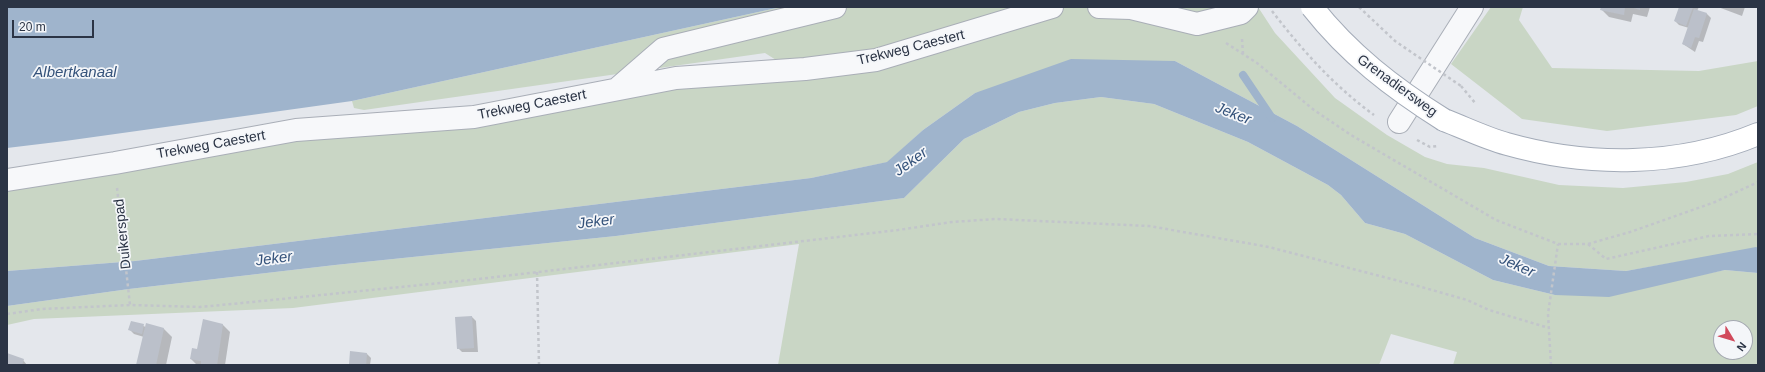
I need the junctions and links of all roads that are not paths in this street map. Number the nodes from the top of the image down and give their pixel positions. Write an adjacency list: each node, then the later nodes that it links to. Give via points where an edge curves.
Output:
1 (835, 7): 7 (lane, via 663,49)
2 (1052, 7): 7 (lane, Trekweg Caestert, via 876,60 805,69 676,78)
3 (1099, 7): 6 (lane, via 1130,8 1196,24)
4 (1312, 7): 9 (main road, Grenadiersweg, bridge, via 1332,33 1378,75 1410,99 1444,120 1507,144 1568,157 1633,161 1692,155 1736,144)
5 (1472, 7): 8 (lane)
6 (1234, 11)
7 (618, 88): 10 (lane, Trekweg Caestert, via 474,117 296,130)
8 (1405, 130)
9 (1758, 134)
10 (7, 180)

